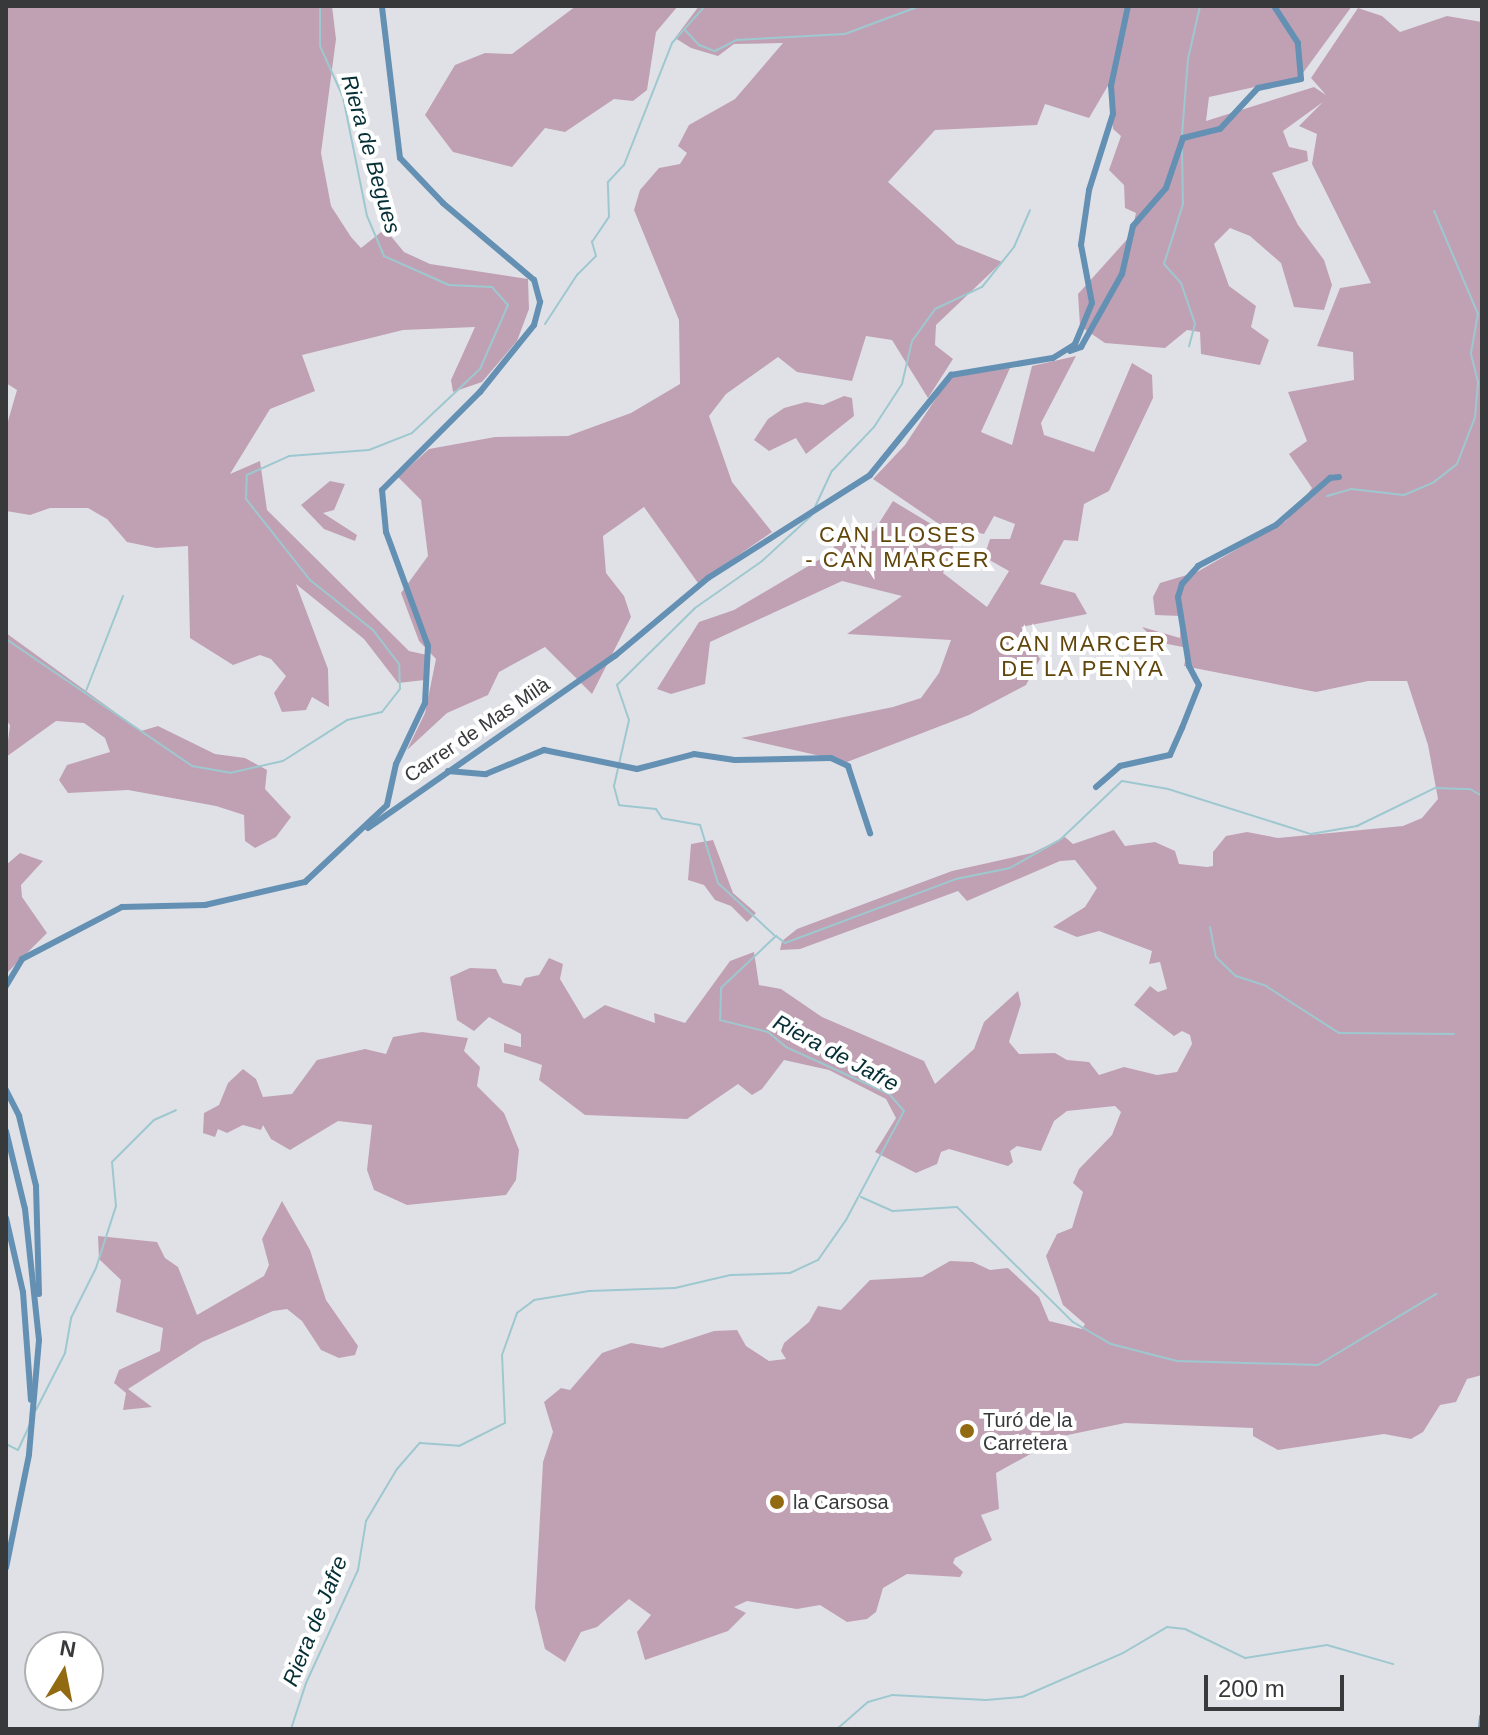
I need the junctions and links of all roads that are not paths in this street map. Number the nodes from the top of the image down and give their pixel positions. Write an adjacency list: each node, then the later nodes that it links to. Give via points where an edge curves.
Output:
1 (382, 6): 8 (street, via 400,158 443,203 534,280 540,310 480,392 382,490 386,532 427,639 429,677 425,703 396,764 387,805)
2 (1128, 6): 4 (street, via 1111,86 1113,114 1089,190 1081,245 1092,303 1085,327)
3 (1274, 6): 4 (street, via 1298,43 1303,72 1299,81 1258,88 1220,129 1183,138 1166,188 1133,226 1126,265 1099,316 1081,347)
4 (1067, 352): 6 (street, Carrer de Mas Milà, via 951,375 870,475 708,578 616,655)
5 (1339, 477): 7 (street, via 1330,478 1276,525 1198,566 1182,584 1178,597 1189,666 1199,685 1170,755 1120,766)
6 (448, 771): 8 (street, Carrer de Mas Milà); 9 (street, via 486,774 544,750 637,769 694,754 735,760 831,758 848,766)
7 (1096, 787)
8 (358, 833): 10 (street, via 312,878 290,889 193,907 113,911 22,959)
9 (870, 833)
10 (6, 986)
11 (6, 1090): 14 (street, via 19,1116 36,1186)
12 (6, 1131): 14 (street, via 20,1181)
13 (6, 1218): 15 (street, via 23,1292)
14 (37, 1297): 15 (street)
15 (34, 1411): 16 (street)
16 (6, 1568)
17 (1482, 1717): 18 (street)
18 (1481, 1729)

